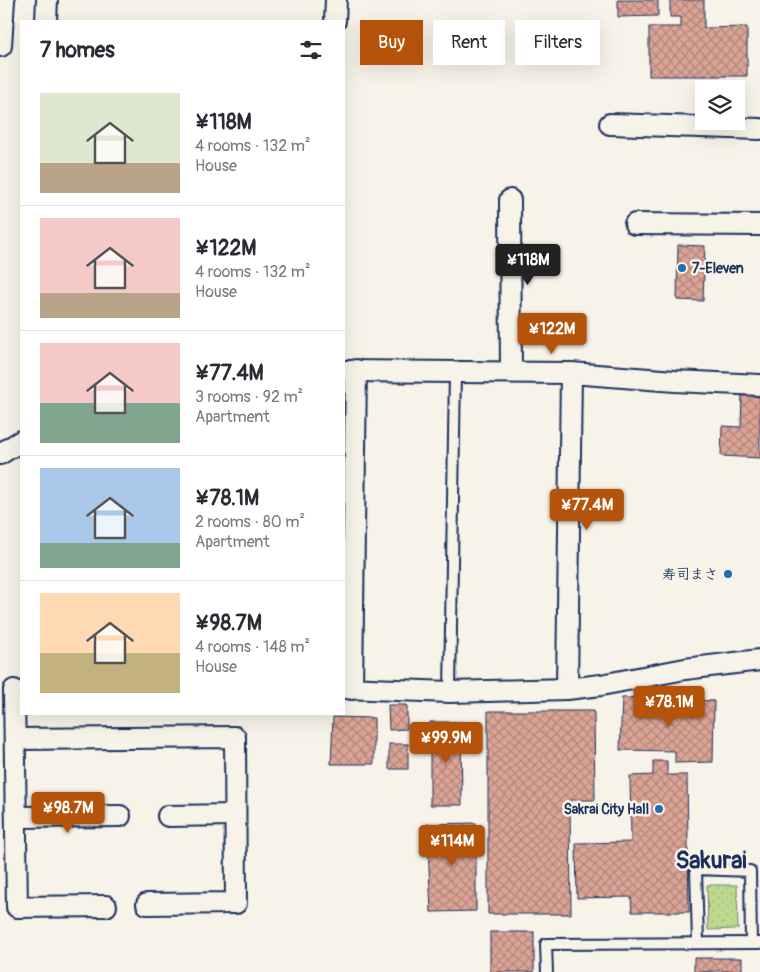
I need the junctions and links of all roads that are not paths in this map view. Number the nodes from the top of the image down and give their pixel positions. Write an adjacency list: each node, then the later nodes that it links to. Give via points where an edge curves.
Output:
1 (4, 0): 6 (street)
2 (47, 0): 4 (street)
3 (336, 0): 5 (street)
4 (46, 20)
5 (335, 20)
6 (1, 46)
7 (610, 124): 8 (street)
8 (760, 129)
9 (510, 200): 14 (street)
10 (635, 224): 11 (street)
11 (760, 225)
12 (350, 370): 13 (street); 20 (street)
13 (455, 372): 14 (street); 23 (lane)
14 (511, 372): 15 (street)
15 (571, 373): 16 (street); 21 (street)
16 (760, 385)
17 (20, 442): 18 (street)
18 (0, 454)
19 (760, 660): 21 (street, via 684,668)
20 (348, 688): 23 (street)
21 (567, 689): 23 (street)
22 (12, 690): 24 (street)
23 (450, 692)
24 (15, 738): 25 (street, via 236,737); 28 (street)
25 (236, 815): 27 (street); 29 (street, via 236,903)
26 (120, 816): 28 (street)
27 (168, 816)
28 (16, 817): 30 (street, via 17,907)
29 (148, 904)
30 (106, 906)
31 (698, 943): 32 (lane); 32 (lane, via 696,869 750,871); 33 (lane, via 546,944)
32 (755, 943)
33 (547, 972)

